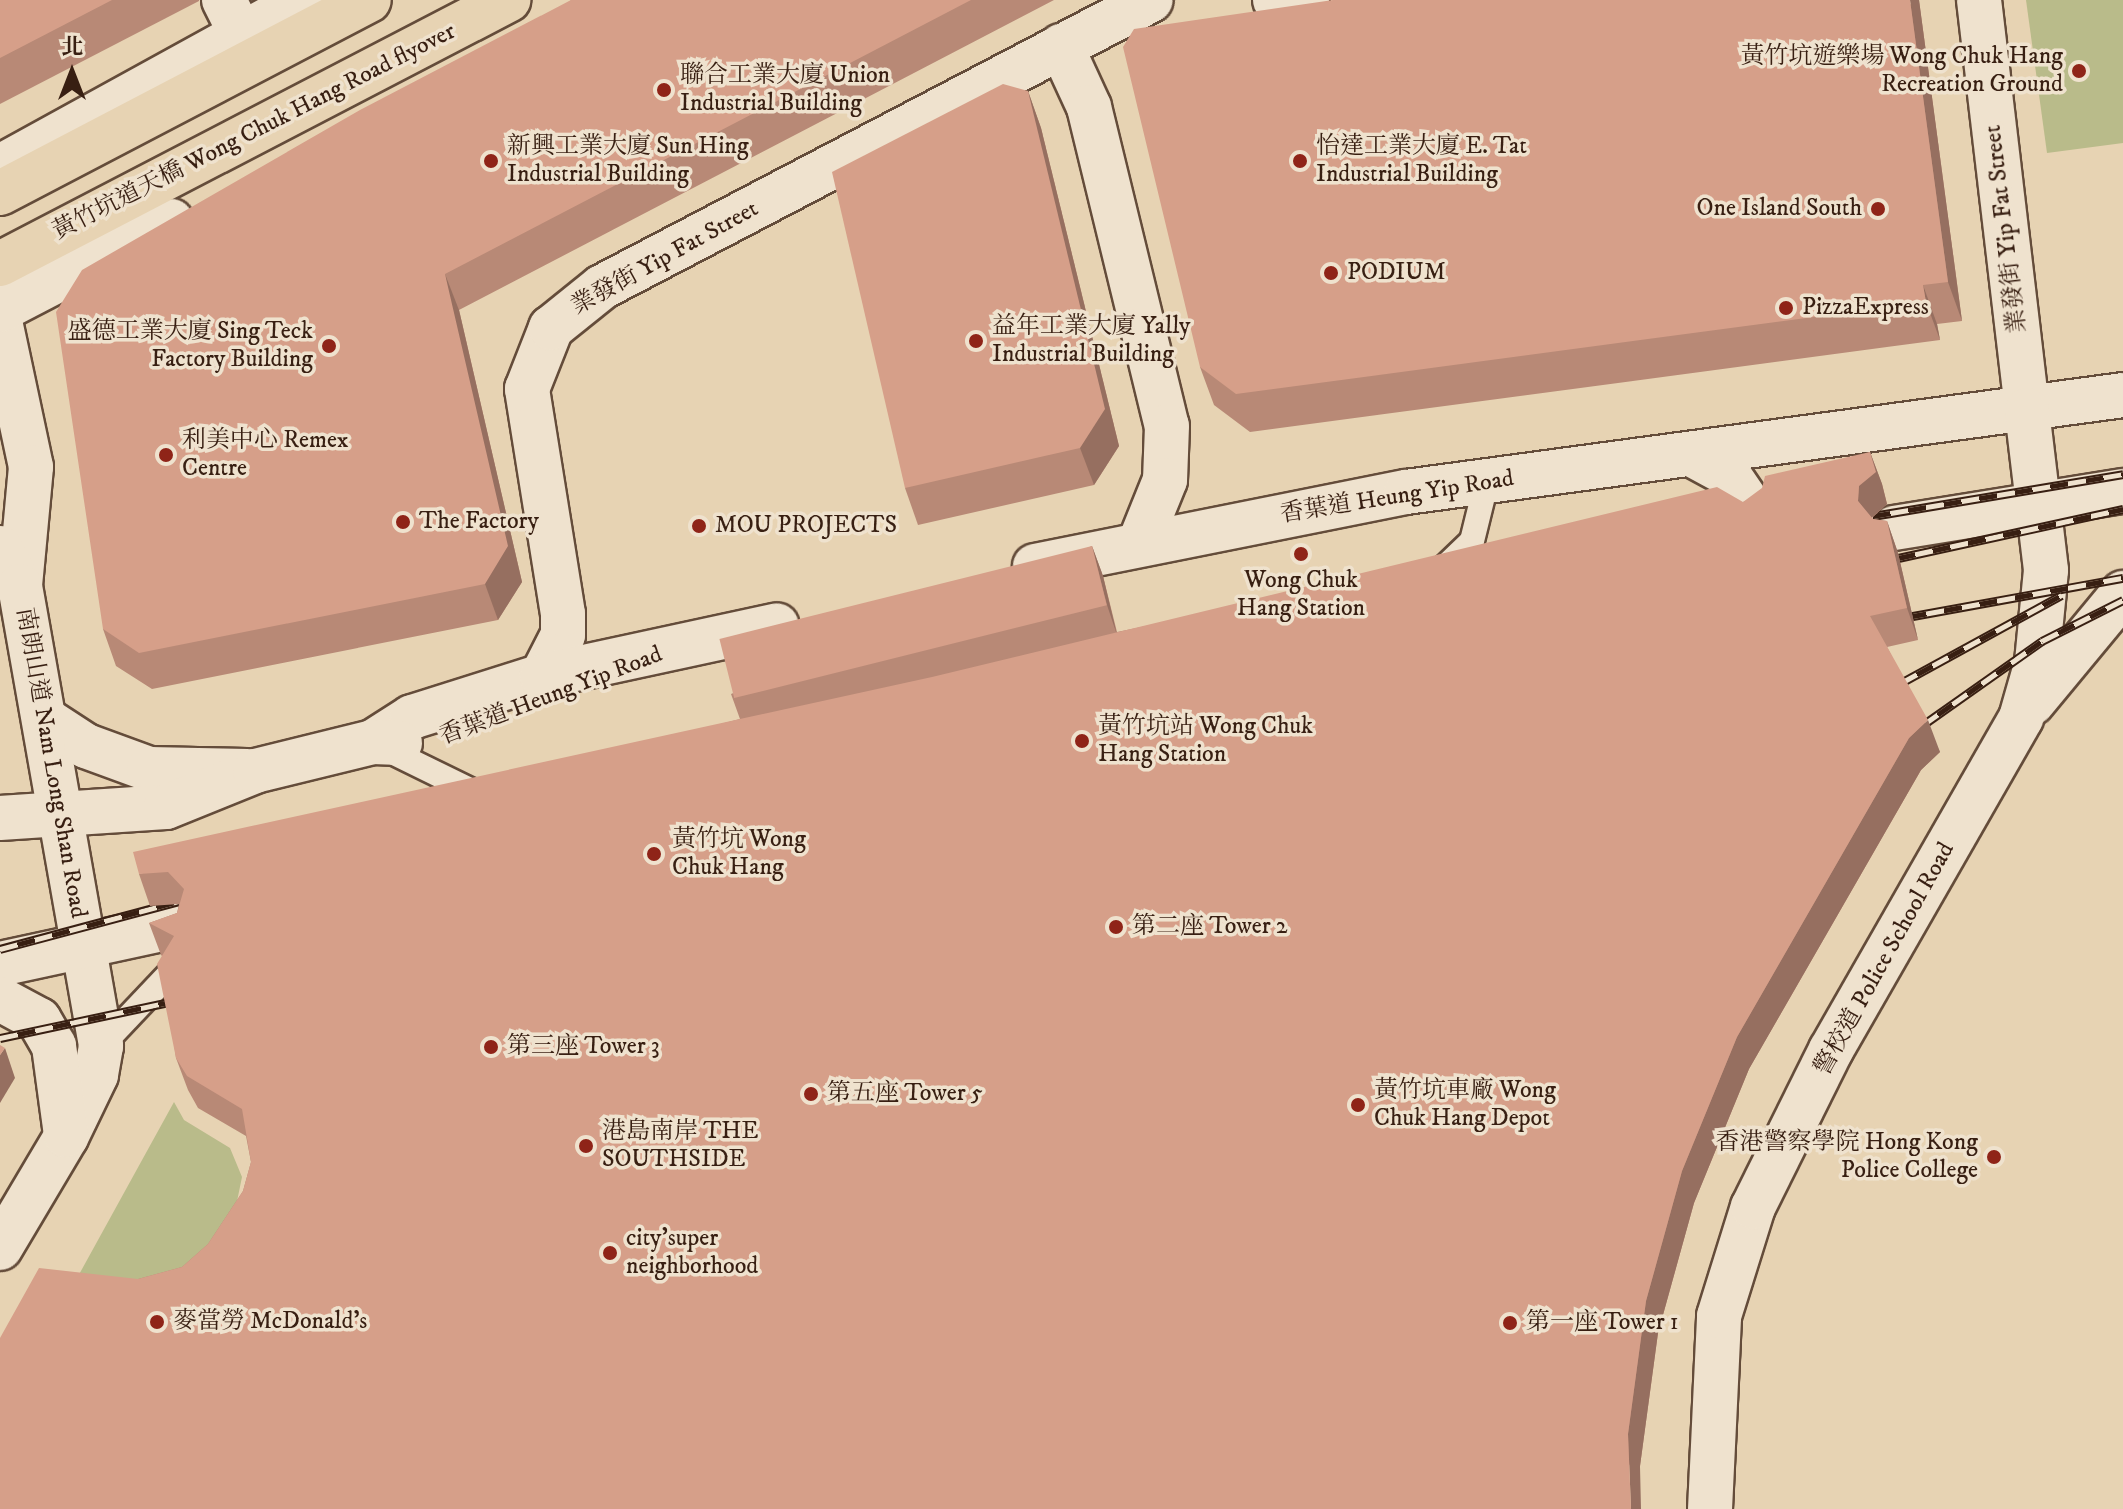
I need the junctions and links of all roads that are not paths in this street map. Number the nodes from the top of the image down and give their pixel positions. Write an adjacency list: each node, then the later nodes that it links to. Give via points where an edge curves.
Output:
1 (304, 0): 8 (street)
2 (369, 0): 11 (highway)
3 (1151, 0): 9 (street, 業發街 Yip Fat Street)
4 (1275, 0): 5 (street)
5 (1307, 0)
6 (1979, 0): 16 (street, 業發街 Yip Fat Street)
7 (522, 14): 12 (highway, 黃竹坑道天橋 Wong Chuk Hang Road flyover); 13 (street)
8 (233, 18): 10 (street)
9 (1061, 46): 23 (street, via 1089,107 1167,426 1165,480); 31 (street, 業發街 Yip Fat Street, via 602,287 551,328 527,389 563,614 563,635)
10 (0, 167)
11 (0, 193)
12 (0, 264)
13 (0, 310)
14 (0, 321): 27 (street, 南朗山道 Nam Long Shan Road, via 31,467)
15 (2123, 395): 16 (street, 香葉道 Heung Yip Road)
16 (2027, 410): 17 (street, 香葉道 Heung Yip Road); 20 (street, 警校道 Police School Road)
17 (1691, 454): 18 (street, 香葉道 Heung Yip Road); 21 (street, via 1728,474)
18 (1487, 480): 23 (street, 香葉道 Heung Yip Road); 25 (lane, via 1472,541 1458,558)
19 (2123, 491): 20 (street)
20 (2040, 503): 22 (street); 32 (street, 警校道 Police School Road, via 2044,609)
21 (1752, 509)
22 (1894, 528)
23 (1140, 542): 26 (street, 香葉道 Heung Yip Road)
24 (0, 548): 27 (street, 南朗山道 Nam Long Shan Road)
25 (1425, 573)
26 (990, 576)
27 (20, 586): 33 (street, 南朗山道 Nam Long Shan Road)
28 (2123, 593): 32 (street)
29 (825, 614): 30 (street, 香葉道 Heung Yip Road)
30 (680, 646): 31 (street, 香葉道 Heung Yip Road); 34 (street, 香葉道 Heung Yip Road, via 488,723 421,743)
31 (542, 676): 34 (street, 香葉道 Heung Yip Road, via 412,717)
32 (2021, 718): 47 (street, 警校道 Police School Road, via 1831,1050 1753,1207 1719,1316)
33 (46, 720): 35 (street, 香葉道 Heung Yip Road, via 100,753 149,769); 37 (street, 南朗山道 Nam Long Shan Road)
34 (373, 742): 35 (street, 香葉道 Heung Yip Road); 36 (lane, via 448,784)
35 (255, 771): 37 (street, 香葉道 Heung Yip Road, via 166,807)
36 (507, 795)
37 (54, 813): 38 (street, 香葉道 Heung Yip Road); 40 (street, 南朗山道 Nam Long Shan Road)
38 (0, 818)
39 (171, 927): 40 (street)
40 (84, 946): 41 (street); 44 (street, 南朗山道 Nam Long Shan Road)
41 (0, 964)
42 (171, 972): 44 (lane)
43 (0, 999): 45 (street, via 39,1020 54,1046)
44 (101, 1046): 45 (street, 南朗山道 Nam Long Shan Road, via 96,1075)
45 (66, 1137): 46 (street, 南朗山道 Nam Long Shan Road)
46 (0, 1248)
47 (1710, 1509)

